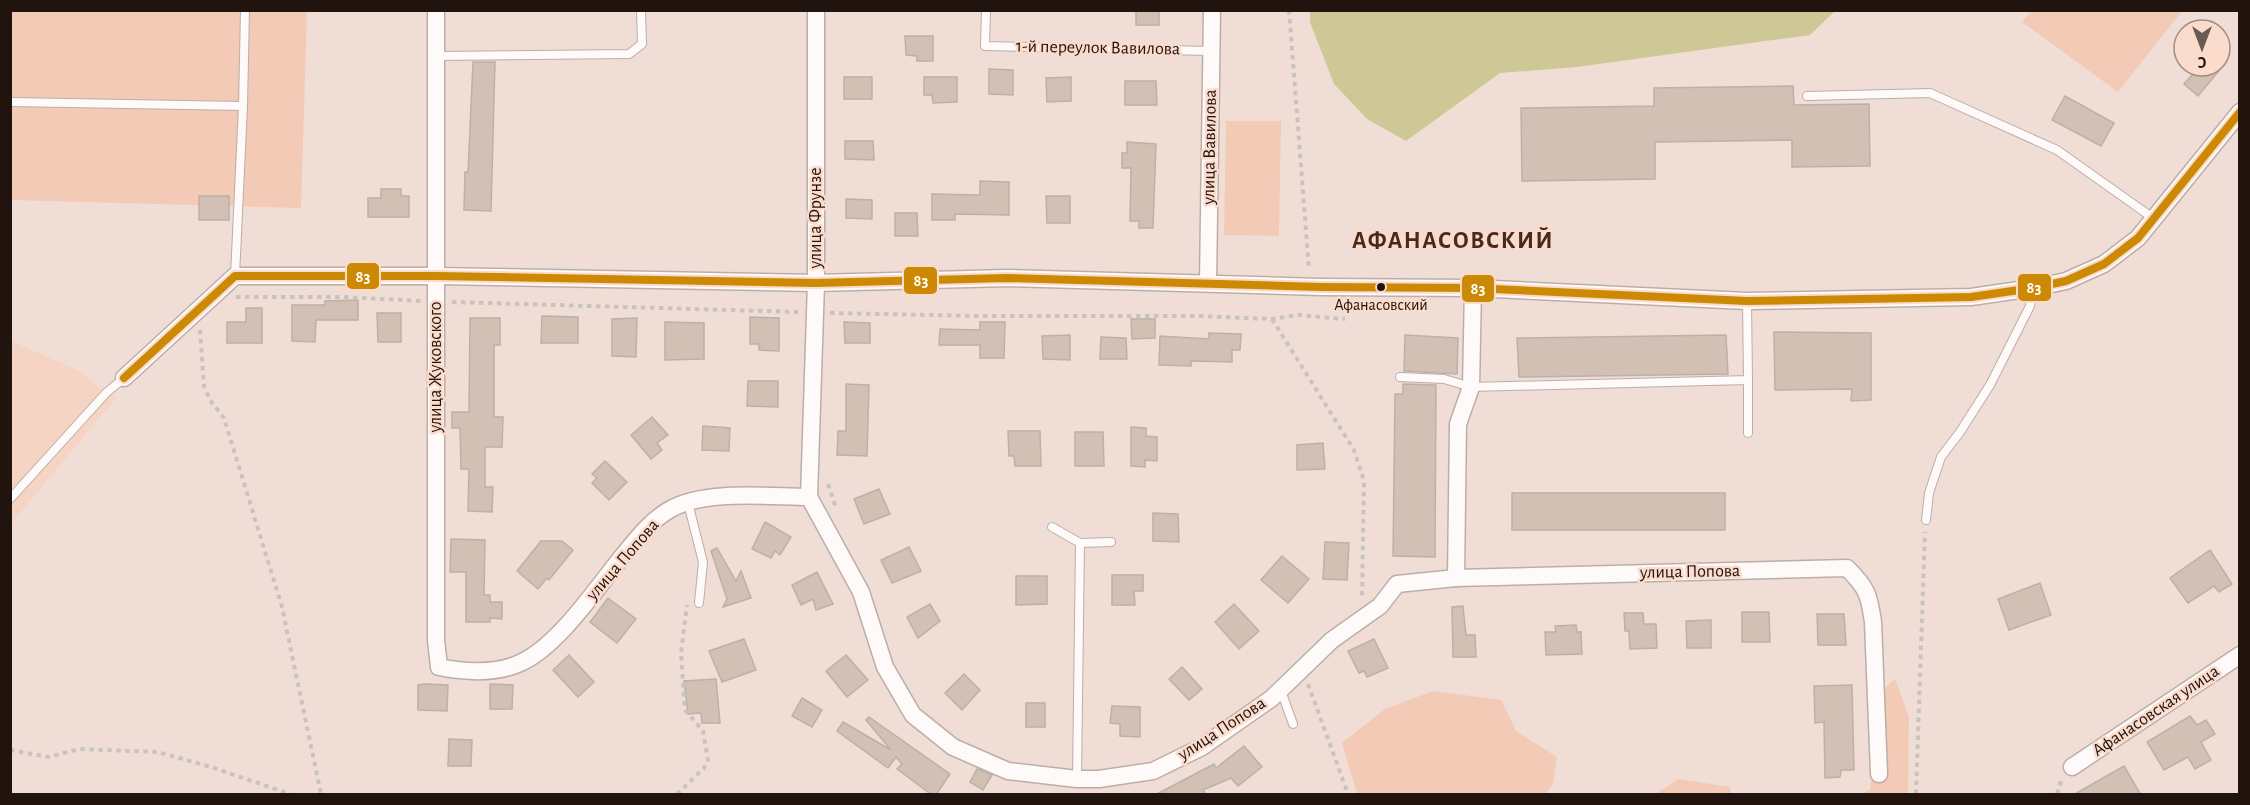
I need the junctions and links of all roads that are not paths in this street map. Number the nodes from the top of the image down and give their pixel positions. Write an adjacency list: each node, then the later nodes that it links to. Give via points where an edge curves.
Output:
1 (245, 10): 11 (lane)
2 (436, 10): 8 (street, улица Жуковского)
3 (642, 10): 8 (lane, via 642,44 628,54)
4 (816, 10): 16 (street, улица Фрунзе)
5 (986, 10): 7 (lane, 1-й переулок Вавилова, via 985,46)
6 (1212, 10): 7 (street, улица Вавилова)
7 (1211, 51): 17 (street, улица Вавилова)
8 (436, 56): 15 (street, улица Жуковского)
9 (1807, 96): 13 (lane, via 1930,93 2057,150)
10 (10, 102): 11 (lane)
11 (243, 106): 14 (lane)
12 (2240, 112): 13 (street)
13 (2153, 218): 19 (street, via 2138,238 2104,264)
14 (235, 276): 15 (street); 22 (street)
15 (437, 276): 16 (street); 35 (street, улица Жуковского)
16 (816, 283): 17 (street, via 1007,278); 26 (street, улица Фрунзе, via 820,312)
17 (1208, 283): 18 (street)
18 (1473, 288): 20 (street); 24 (street)
19 (2033, 288): 20 (street, via 1971,297); 29 (lane, via 2030,306 1990,385 1941,457 1929,493)
20 (1747, 302): 23 (lane)
21 (1400, 377): 24 (lane, via 1444,379)
22 (124, 378): 27 (lane)
23 (1748, 380): 24 (lane); 25 (lane)
24 (1471, 387): 33 (street, via 1458,424)
25 (1748, 433)
26 (809, 497): 28 (street, улица Попова, via 710,496); 41 (street, улица Попова, via 861,592 885,667 913,715 953,747 1008,771)
27 (10, 499)
28 (688, 503): 34 (lane, via 703,562); 35 (street, улица Попова, via 671,509 646,527 544,649 520,663 494,670 458,671 439,668)
29 (1926, 520)
30 (1052, 527): 32 (lane)
31 (1111, 542): 32 (lane)
32 (1080, 543): 41 (lane)
33 (1456, 578): 37 (street, улица Попова, via 1397,584 1380,606 1332,640); 40 (street, улица Попова, via 1847,568 1864,586 1872,610)
34 (699, 603)
35 (436, 651)
36 (2240, 655): 39 (street, Афанасовская улица)
37 (1280, 688): 38 (lane); 41 (street, улица Попова, via 1272,698 1202,747 1153,771)
38 (1293, 724)
39 (2072, 767)
40 (1880, 774)
41 (1077, 778)

